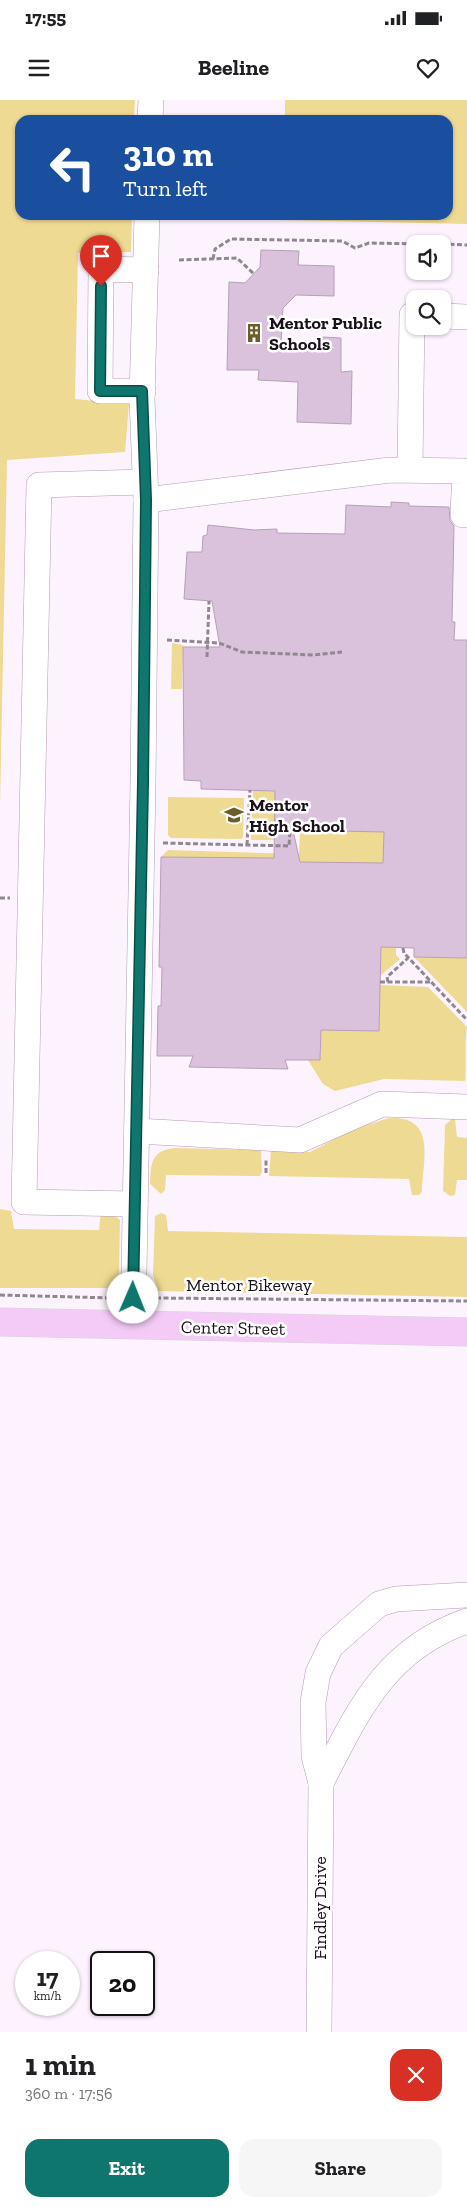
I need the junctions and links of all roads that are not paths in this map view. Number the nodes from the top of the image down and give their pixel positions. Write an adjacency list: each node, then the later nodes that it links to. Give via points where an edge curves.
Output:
1 (151, 100): 2 (street)
2 (150, 115)
3 (147, 220): 4 (street)
4 (146, 270): 8 (street); 8 (street, via 101,269 100,391)
5 (451, 316): 6 (street)
6 (467, 317)
7 (412, 335): 9 (street)
8 (142, 391): 10 (street)
9 (410, 469): 10 (street); 11 (street, via 465,471 463,515)
10 (145, 491): 13 (street); 14 (street, via 39,485 24,1202)
11 (467, 515)
12 (467, 1108): 13 (street, via 382,1104 300,1140)
13 (137, 1131): 14 (street)
14 (135, 1204): 16 (street)
15 (0, 1322): 16 (main road, Center Street)
16 (133, 1326): 17 (main road, Center Street)
17 (467, 1332)
18 (467, 1595): 20 (street, Findley Drive, via 396,1598 379,1604 331,1646 318,1672 313,1702 314,1756)
19 (467, 1621): 20 (street, Findley Drive, via 404,1654 385,1673 346,1734)
20 (321, 1783): 21 (street, Findley Drive)
21 (320, 2032)

